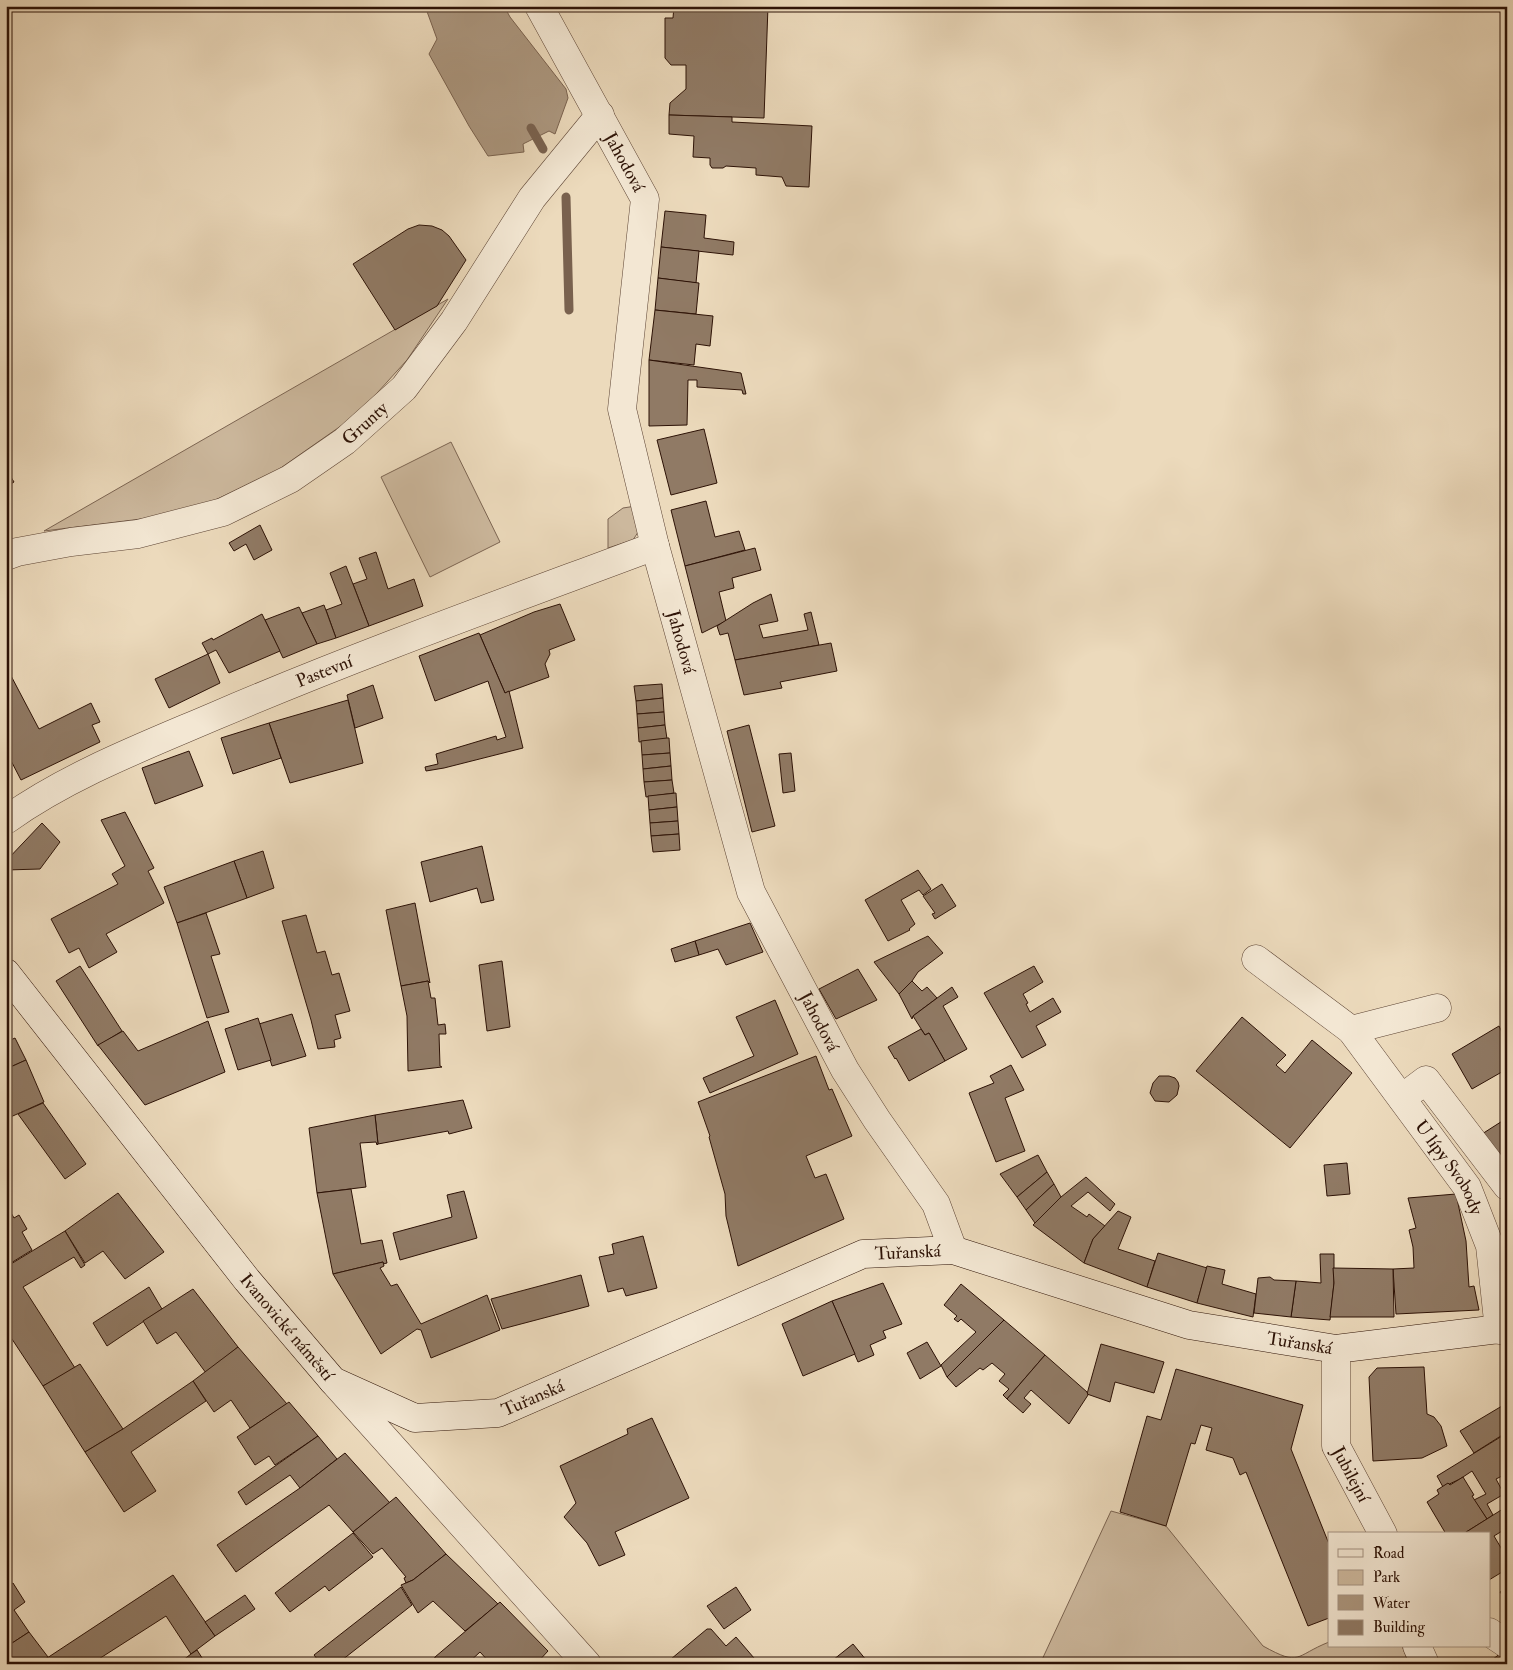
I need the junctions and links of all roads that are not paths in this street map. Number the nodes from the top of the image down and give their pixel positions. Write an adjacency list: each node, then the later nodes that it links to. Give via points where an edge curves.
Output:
1 (539, 6): 2 (street, Jahodová)
2 (600, 115): 3 (street, Jahodová, via 645,199 622,408); 4 (street, Grunty, via 532,198 454,321 404,388 345,441 290,479 224,512 138,534 71,542)
3 (655, 546): 5 (street, Pastevní, via 309,676 110,761); 12 (street, Jahodová, via 751,892 845,1070 936,1204)
4 (6, 556)
5 (6, 820)
6 (1256, 959): 9 (street, U lípy Svobody)
7 (6, 974): 15 (street, Ivanovické náměstí, via 247,1280)
8 (1436, 1008): 9 (street)
9 (1351, 1030): 10 (street, U lípy Svobody)
10 (1402, 1098): 11 (street, U lípy Svobody, via 1426,1080); 13 (street, U lípy Svobody, via 1467,1187 1490,1246)
11 (1507, 1186)
12 (953, 1250): 14 (street, Tuřanská, via 1189,1325); 15 (street, Tuřanská, via 863,1254 498,1413 415,1418)
13 (1503, 1329): 14 (street, Tuřanská)
14 (1336, 1349): 16 (street, Jubilejní, via 1336,1446)
15 (333, 1381): 20 (street, Ivanovické náměstí)
16 (1382, 1532)
17 (1490, 1633): 18 (street)
18 (1507, 1644)
19 (1418, 1648): 21 (street)
20 (587, 1664)
21 (1425, 1664)

